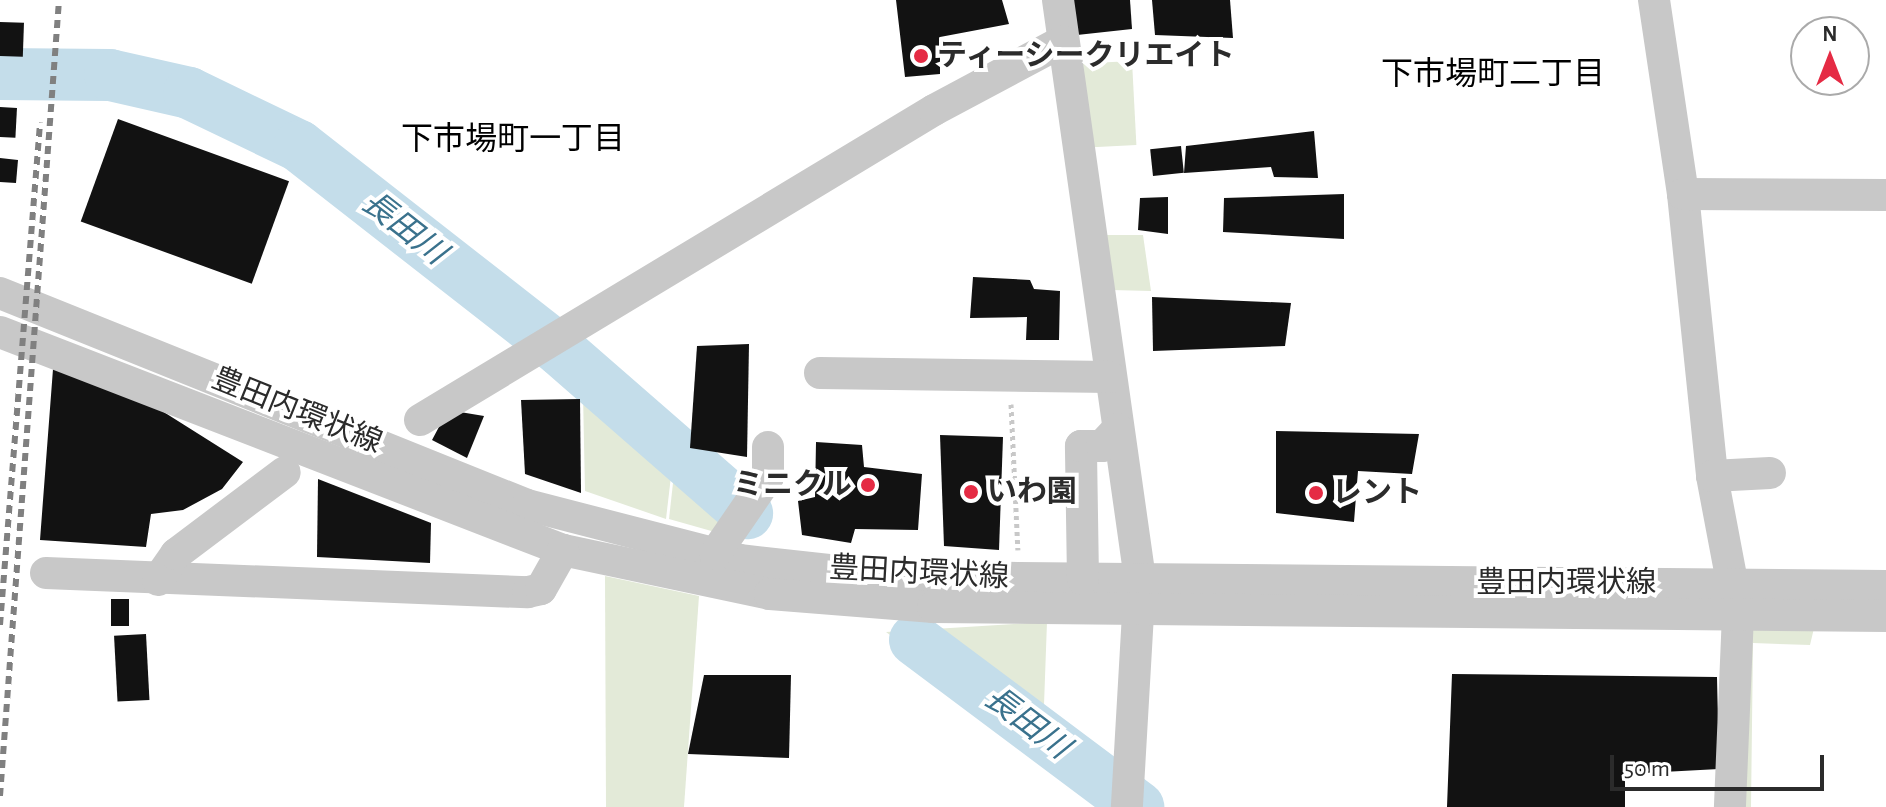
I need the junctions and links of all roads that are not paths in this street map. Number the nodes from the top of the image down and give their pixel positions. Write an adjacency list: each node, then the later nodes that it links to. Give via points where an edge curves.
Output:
1 (1058, 0): 3 (street)
2 (1654, 0): 4 (street)
3 (1063, 41): 9 (street); 10 (street)
4 (1683, 194): 5 (street); 15 (street)
5 (1886, 195)
6 (0, 293): 16 (street, 豊田内環状線, via 527,505)
7 (0, 332): 17 (street, 豊田内環状線)
8 (820, 373): 9 (street)
9 (1110, 377): 11 (street)
10 (420, 420)
11 (1118, 429): 19 (street, via 1102,446 1081,446); 20 (street)
12 (768, 462): 16 (street)
13 (285, 472): 21 (street, via 176,554)
14 (1770, 473): 15 (street)
15 (1712, 476): 23 (street)
16 (720, 546): 19 (street, 豊田内環状線, via 865,574)
17 (563, 550): 21 (street, via 541,589 528,592); 24 (street, 豊田内環状線, via 707,584 816,600)
18 (46, 573): 21 (street)
19 (1083, 579): 20 (street, 豊田内環状線)
20 (1140, 579): 23 (street, 豊田内環状線); 24 (street)
21 (158, 580)
22 (1886, 586): 23 (street, 豊田内環状線)
23 (1735, 599): 24 (street, 豊田内環状線); 25 (street, 豊田内環状線); 27 (street)
24 (1135, 610): 26 (street)
25 (1886, 616)
26 (1127, 807)
27 (1730, 807)

